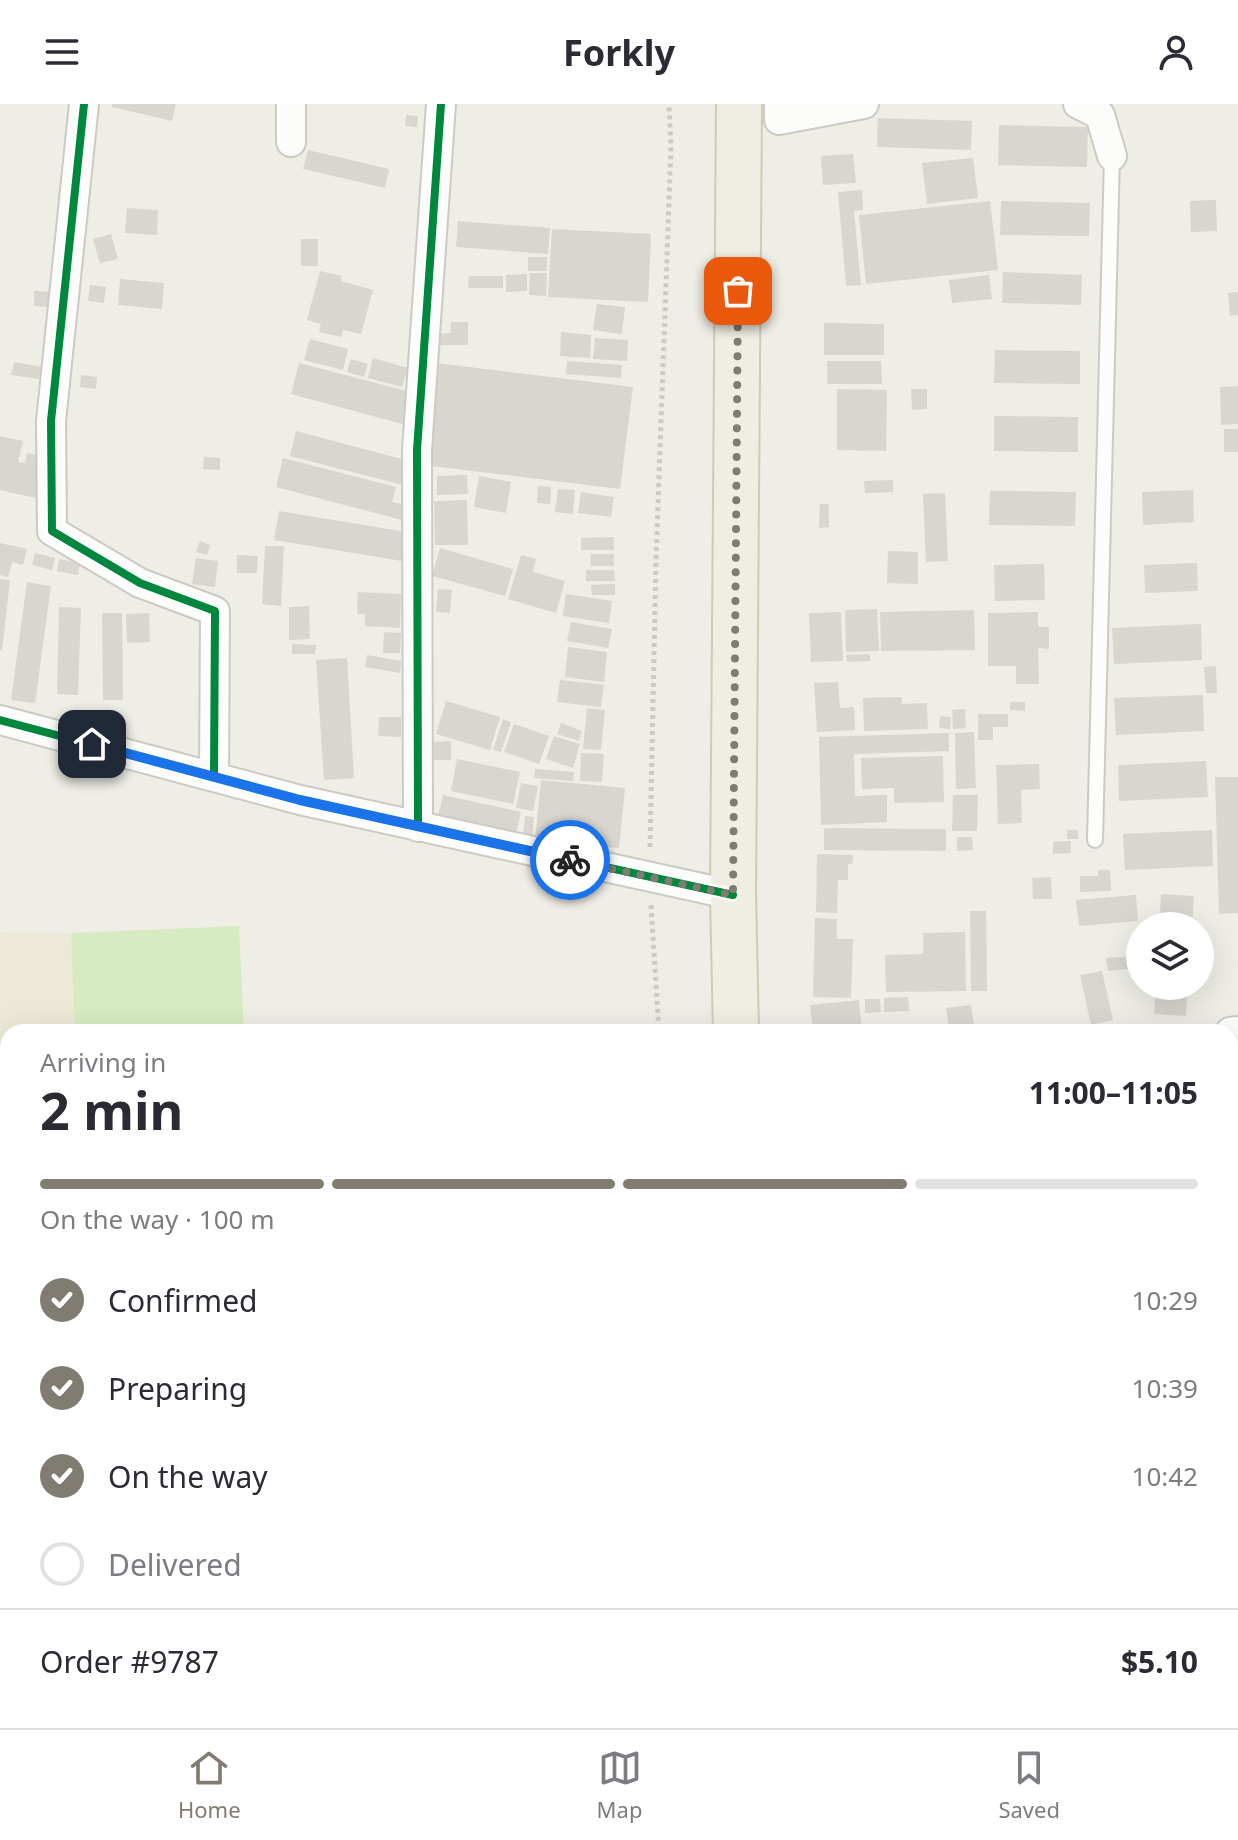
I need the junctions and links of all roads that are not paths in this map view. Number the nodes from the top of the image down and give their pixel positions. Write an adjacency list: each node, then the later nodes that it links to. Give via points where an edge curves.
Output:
1 (84, 104): 11 (street, via 51,421 52,531 140,583 215,611)
2 (291, 104): 8 (street)
3 (441, 104): 12 (street, via 417,450)
4 (739, 104): 14 (main road)
5 (779, 104): 6 (street, via 779,120)
6 (864, 104)
7 (1078, 104): 9 (street, via 1100,115)
8 (291, 142)
9 (1112, 156): 13 (lane)
10 (0, 720): 11 (street)
11 (214, 777): 12 (street)
12 (418, 827): 14 (street)
13 (1095, 840)
14 (733, 895): 15 (main road)
15 (736, 1024)

